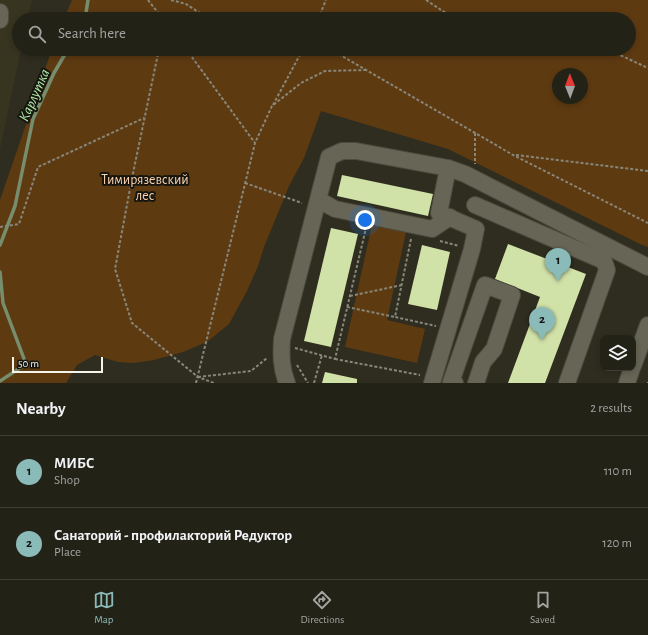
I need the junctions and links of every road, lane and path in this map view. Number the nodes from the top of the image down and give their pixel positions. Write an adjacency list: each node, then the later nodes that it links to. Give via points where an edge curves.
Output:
1 (148, 0): 6 (path)
2 (171, 0): 7 (path, via 186,4)
3 (326, 0): 8 (path)
4 (426, 0): 9 (path)
5 (0, 12): 10 (lane)
6 (157, 12)
7 (198, 12)
8 (321, 12)
9 (444, 12)
10 (0, 20)
11 (157, 56): 19 (path)
12 (191, 56): 21 (path)
13 (299, 56): 18 (path)
14 (342, 56): 17 (path)
15 (622, 56): 16 (path)
16 (648, 68)
17 (367, 70): 18 (path, via 325,71 301,83); 20 (path)
18 (272, 106): 21 (path)
19 (144, 118): 32 (path, via 38,168 19,224); 47 (path, via 115,269 132,323)
20 (475, 133): 22 (path); 24 (path)
21 (255, 143): 26 (path)
22 (513, 155): 25 (path); 31 (path)
23 (448, 168): 27 (lane, via 356,151 342,151 329,158); 29 (lane, via 439,213); 34 (lane)
24 (475, 168)
25 (648, 171)
26 (245, 183): 27 (path); 47 (path)
27 (318, 204): 29 (lane, via 432,229); 41 (lane)
28 (475, 205): 56 (lane, via 604,261 607,270)
29 (450, 216): 40 (lane, via 476,229)
30 (368, 222): 36 (path)
31 (648, 223)
32 (0, 227)
33 (411, 239): 35 (path)
34 (648, 267)
35 (402, 285): 36 (path); 38 (path)
36 (350, 296): 37 (path)
37 (347, 307): 38 (path); 43 (path)
38 (395, 317): 40 (path)
39 (648, 325): 44 (lane)
40 (448, 329): 48 (lane)
41 (281, 346): 42 (path); 47 (path, via 251,371); 51 (lane, via 283,371)
42 (322, 354): 43 (path); 53 (path)
43 (335, 359): 48 (path)
44 (636, 359)
45 (296, 363): 52 (path)
46 (632, 371): 57 (lane)
47 (198, 377): 49 (path); 50 (path)
48 (433, 380)
49 (196, 383)
50 (214, 383)
51 (287, 383)
52 (308, 383)
53 (314, 383)
54 (455, 383): 55 (lane, via 451,382 485,285 512,295 494,349 483,362)
55 (476, 383)
56 (567, 383)
57 (627, 383)

